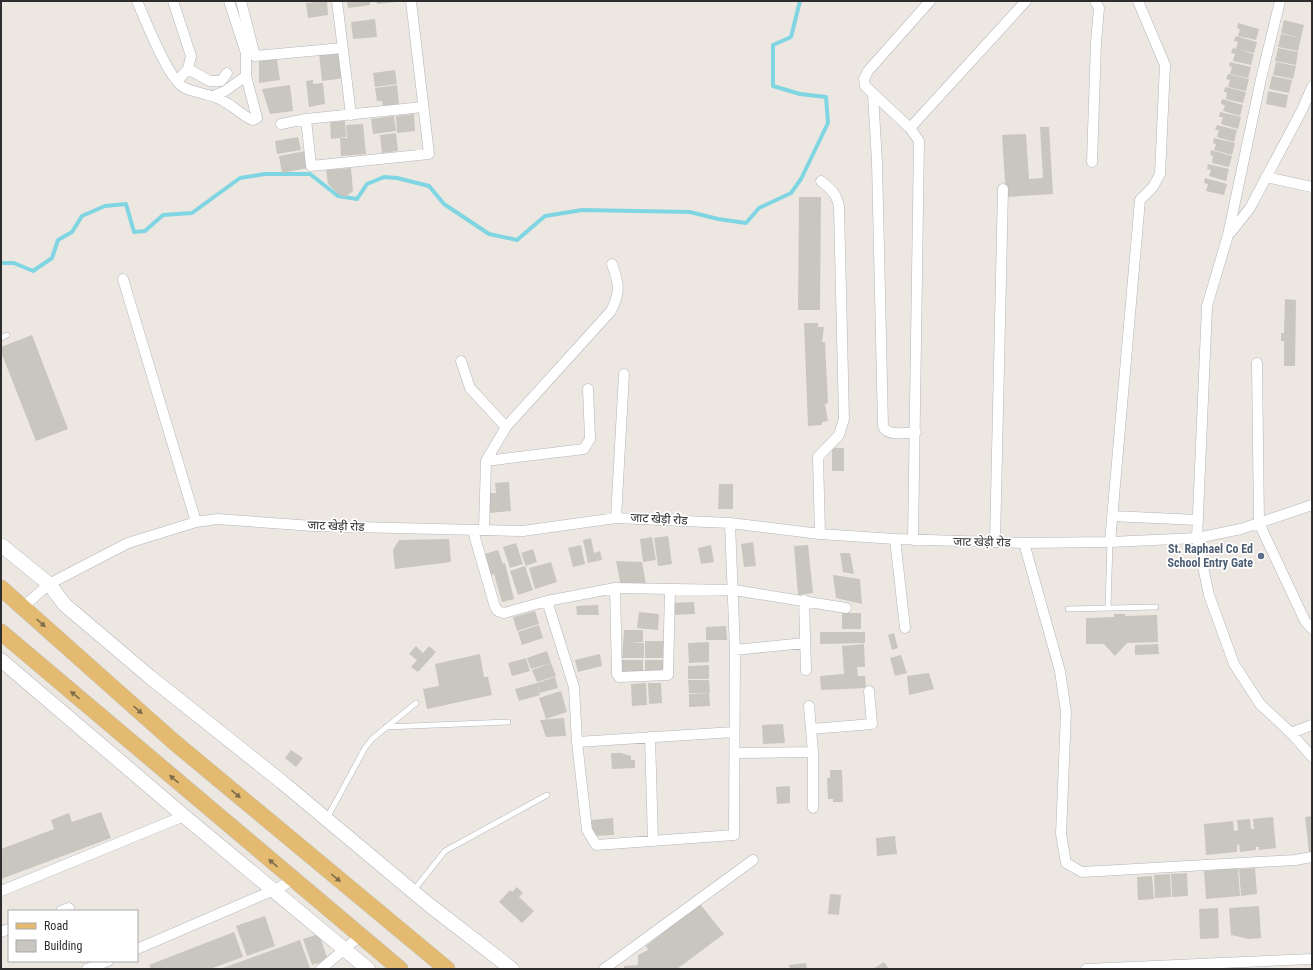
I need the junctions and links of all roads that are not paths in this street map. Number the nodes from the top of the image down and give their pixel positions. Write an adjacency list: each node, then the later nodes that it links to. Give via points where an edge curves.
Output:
1 (137, 1): 16 (street, via 167,67)
2 (173, 1): 13 (street, via 191,56)
3 (229, 1): 15 (street, via 246,53)
4 (242, 1): 12 (street, via 255,56)
5 (337, 1): 12 (street)
6 (411, 1): 20 (street)
7 (930, 1): 18 (street, via 868,71 864,78 865,86)
8 (1026, 1): 25 (street)
9 (1095, 1): 26 (street, via 1100,8 1096,42)
10 (1138, 1): 44 (street, via 1165,65 1160,166 1158,181 1140,200)
11 (1280, 1): 31 (street)
12 (343, 48): 22 (street)
13 (188, 69): 14 (street, via 210,82 221,81); 16 (street)
14 (227, 74)
15 (246, 76): 19 (street); 19 (street, via 257,118 253,120 245,117 226,102)
16 (177, 81): 19 (street, via 184,88)
17 (1312, 87): 21 (street)
18 (873, 94): 25 (street); 41 (street, via 883,426 889,432)
19 (213, 96)
20 (423, 107): 22 (street); 23 (street, via 429,154 311,166)
21 (1307, 112): 27 (street)
22 (350, 115): 23 (street)
23 (306, 119): 24 (street)
24 (281, 124)
25 (910, 128): 41 (street, via 919,141)
26 (1092, 162)
27 (1266, 176): 29 (street); 31 (street, via 1250,208)
28 (821, 181): 52 (street, via 834,192 839,207 844,419 839,435 818,457)
29 (1312, 187)
30 (1003, 189): 56 (street)
31 (1228, 235): 46 (street, via 1207,306)
32 (612, 264): 40 (street, via 619,289 617,300 611,310)
33 (123, 280): 47 (street)
34 (7, 336): 35 (lane)
35 (1, 338)
36 (461, 361): 40 (street, via 470,388)
37 (1257, 363): 49 (street)
38 (624, 374): 45 (street)
39 (588, 390): 42 (street, via 590,439 584,449)
40 (506, 427): 42 (street)
41 (916, 432): 55 (street)
42 (486, 461): 51 (street)
43 (1312, 505): 49 (street, जाट खेड़ी रोड)
44 (1112, 516): 46 (street); 57 (street)
45 (616, 518): 48 (street, जाट खेड़ी रोड); 51 (street, जाट खेड़ी रोड, via 523,531)
46 (1198, 520): 53 (street)
47 (196, 522): 50 (street, जाट खेड़ी रोड, via 217,519 313,526); 60 (street, जाट खेड़ी रोड, via 128,543)
48 (730, 523): 52 (street, जाट खेड़ी रोड); 64 (street)
49 (1259, 523): 53 (street, जाट खेड़ी रोड); 73 (street, via 1305,621)
50 (473, 530): 51 (street, जाट खेड़ी रोड); 66 (street, via 498,611 504,612)
51 (484, 530)
52 (820, 534): 54 (street, जाट खेड़ी रोड)
53 (1197, 538): 57 (street, जाट खेड़ी रोड); 87 (street, via 1209,596 1234,664 1260,704)
54 (895, 539): 55 (street, जाट खेड़ी रोड); 72 (street)
55 (913, 540): 56 (street, जाट खेड़ी रोड)
56 (995, 542): 58 (street, जाट खेड़ी रोड)
57 (1110, 542): 58 (street, जाट खेड़ी रोड); 70 (lane)
58 (1024, 543): 98 (street, via 1060,671 1066,712 1061,834 1066,863 1082,872)
59 (1, 545): 60 (street)
60 (49, 584): 67 (street, जाट खेड़ी रोड); 96 (street, via 65,605)
61 (1, 588): 67 (main road)
62 (615, 588): 63 (street); 63 (street, via 616,674 619,677 668,675); 66 (street)
63 (670, 589): 64 (street)
64 (734, 590): 65 (street); 76 (street)
65 (804, 600): 69 (street); 75 (street)
66 (546, 601): 89 (street, via 574,687)
67 (23, 607): 113 (main road, one-way to 113, via 174,742)
68 (1156, 607): 70 (lane)
69 (846, 608)
70 (1108, 608): 71 (lane)
71 (1068, 610)
72 (905, 628)
73 (1312, 629)
74 (1, 632): 100 (main road, one-way to 74)
75 (805, 643): 76 (street); 78 (street)
76 (735, 650): 86 (street)
77 (1, 660): 95 (street)
78 (806, 670)
79 (869, 691): 85 (street, via 872,724)
80 (416, 703): 84 (lane)
81 (809, 706): 85 (street)
82 (508, 722): 84 (lane)
83 (1312, 725): 87 (street)
84 (386, 727): 96 (lane, via 365,748)
85 (811, 729): 90 (street)
86 (734, 732): 88 (street); 91 (street)
87 (1291, 733): 92 (street)
88 (650, 737): 89 (street); 97 (street)
89 (577, 742): 97 (street, via 587,830 596,845)
90 (813, 752): 91 (street); 94 (street)
91 (735, 753): 97 (street, via 734,834)
92 (1312, 757)
93 (547, 795): 103 (lane, via 445,851)
94 (813, 808)
95 (184, 816): 101 (street); 102 (street)
96 (327, 819): 103 (street)
97 (653, 841)
98 (1312, 857)
99 (753, 860): 115 (street)
100 (293, 880): 101 (street); 104 (main road)
101 (274, 890): 105 (street); 106 (street)
102 (1, 891)
103 (413, 891): 114 (street)
104 (360, 936): 106 (street); 112 (main road)
105 (138, 949)
106 (344, 950): 110 (street); 111 (street)
107 (1312, 959): 116 (street)
108 (106, 962): 109 (street)
109 (94, 968)
110 (321, 969)
111 (368, 969)
112 (400, 969)
113 (447, 969)
114 (512, 969)
115 (604, 969)
116 (1086, 969)

